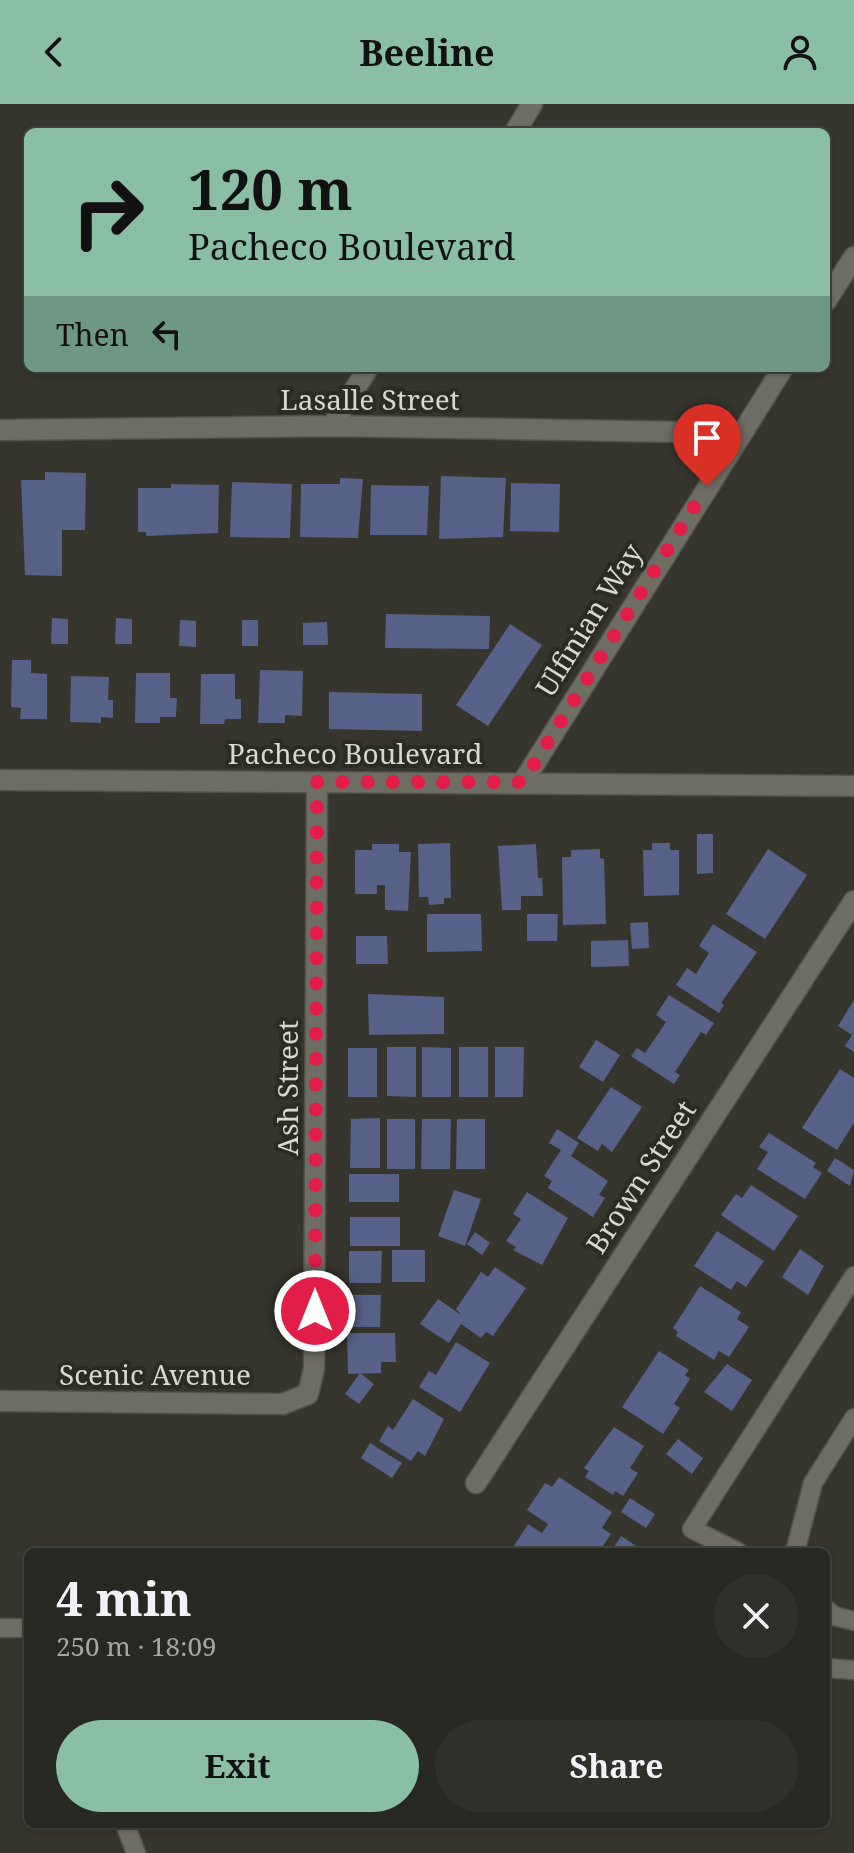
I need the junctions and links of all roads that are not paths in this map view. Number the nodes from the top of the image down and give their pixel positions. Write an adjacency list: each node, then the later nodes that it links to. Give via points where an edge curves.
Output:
1 (532, 104): 2 (street)
2 (517, 128)
3 (854, 257): 4 (street)
4 (848, 280): 5 (street)
5 (830, 297)
6 (366, 372): 8 (street)
7 (780, 372): 10 (street, Ulfinian Way)
8 (332, 426): 9 (street, Lasalle Street); 10 (street, Lasalle Street)
9 (0, 430)
10 (740, 433): 13 (street, Ulfinian Way)
11 (0, 780): 12 (street, Pacheco Boulevard)
12 (317, 782): 13 (street, Pacheco Boulevard); 17 (street, Ash Street, via 314,1369)
13 (523, 782): 14 (street, Pacheco Boulevard)
14 (854, 786)
15 (854, 901): 20 (street, Brown Street)
16 (854, 1276): 21 (lane, via 692,1529)
17 (308, 1394): 18 (street, Scenic Avenue, via 283,1404)
18 (0, 1401)
19 (854, 1418): 22 (lane, via 813,1483)
20 (476, 1483)
21 (730, 1548)
22 (796, 1548)
23 (830, 1612): 24 (lane)
24 (854, 1621)
25 (0, 1628): 26 (lane)
26 (24, 1628)
27 (830, 1668): 28 (lane)
28 (854, 1670)
29 (127, 1828): 30 (lane)
30 (136, 1853)

